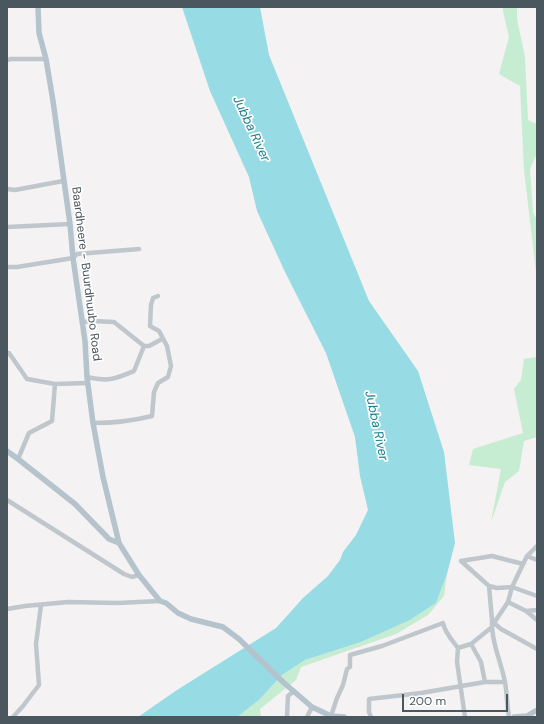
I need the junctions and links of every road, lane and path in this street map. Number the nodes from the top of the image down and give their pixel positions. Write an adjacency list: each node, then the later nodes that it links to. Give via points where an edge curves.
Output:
1 (38, 7): 2 (main road, Baardheere - Buurdhuubo Road, via 39,33)
2 (46, 58): 3 (street); 4 (main road, Baardheere - Buurdhuubo Road)
3 (7, 60)
4 (63, 181): 5 (street, via 15,190); 6 (main road, Baardheere - Buurdhuubo Road)
5 (7, 189)
6 (70, 224): 7 (street); 9 (main road, Baardheere - Buurdhuubo Road)
7 (7, 228)
8 (138, 249): 9 (street, via 76,254)
9 (73, 258): 10 (street); 12 (main road, Baardheere - Buurdhuubo Road)
10 (7, 267)
11 (158, 296): 13 (street, via 153,298 151,305 150,326 159,331)
12 (82, 322): 14 (street, via 114,322); 16 (main road, Baardheere - Buurdhuubo Road)
13 (162, 339): 14 (street); 19 (street, via 167,346 171,366 168,376 158,384 154,392 152,416 113,423)
14 (144, 346): 16 (street, via 134,371 115,380)
15 (7, 353): 18 (street, via 27,378)
16 (86, 377): 17 (main road, Baardheere - Buurdhuubo Road)
17 (88, 383): 18 (street); 19 (main road, Baardheere - Buurdhuubo Road)
18 (55, 384): 21 (street, via 52,421 29,433)
19 (93, 423): 23 (main road, Baardheere - Buurdhuubo Road, via 102,477)
20 (7, 451): 21 (main road)
21 (18, 459): 23 (main road, via 75,504 109,539)
22 (7, 500): 28 (street, via 124,574 132,577)
23 (119, 543): 28 (main road)
24 (537, 546): 25 (street)
25 (527, 556): 26 (street); 27 (street)
26 (537, 560)
27 (523, 564): 29 (street, via 492,556 461,561); 30 (street)
28 (139, 575): 32 (main road)
29 (489, 586): 30 (street); 39 (street)
30 (512, 587): 31 (street); 33 (street)
31 (537, 596)
32 (160, 600): 34 (street); 46 (main road, via 191,619 222,627 239,639)
33 (508, 602): 37 (street); 39 (street)
34 (41, 605): 35 (street); 50 (street, via 36,644 39,685)
35 (7, 609)
36 (537, 610): 37 (street)
37 (526, 611): 38 (street)
38 (537, 620)
39 (492, 623): 40 (street); 42 (street); 44 (street)
40 (471, 644): 41 (street); 43 (street, via 481,662)
41 (458, 648): 45 (street, via 457,662); 49 (street, via 443,623 350,655 350,667 347,669)
42 (537, 649)
43 (485, 682): 44 (street); 45 (street)
44 (505, 682): 56 (street)
45 (462, 686): 54 (street, via 369,699); 55 (street)
46 (294, 691): 47 (main road); 51 (street, via 288,696)
47 (312, 707): 49 (main road); 52 (street)
48 (537, 708): 58 (main road)
49 (331, 716): 53 (main road)
50 (13, 717)
51 (287, 717)
52 (307, 717)
53 (344, 717)
54 (371, 717)
55 (465, 717)
56 (509, 717)
57 (514, 717): 58 (main road)
58 (527, 717)

